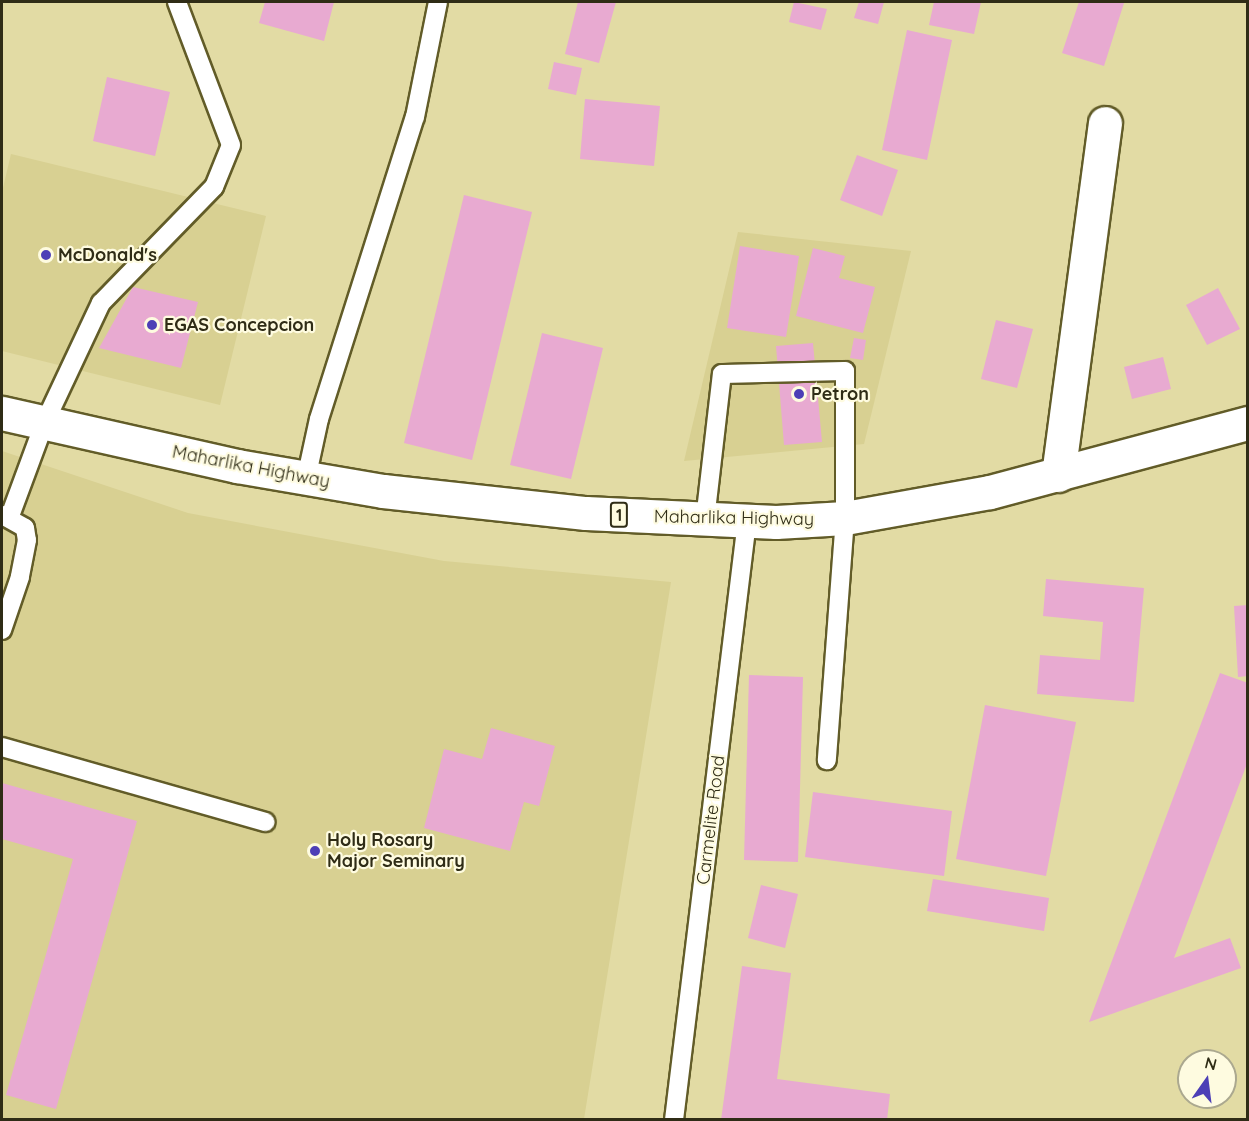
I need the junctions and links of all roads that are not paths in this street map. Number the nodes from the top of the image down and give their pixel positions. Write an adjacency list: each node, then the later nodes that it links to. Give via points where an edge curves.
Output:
1 (177, 2): 6 (lane, via 231,145 214,187 101,303)
2 (438, 2): 8 (lane, via 415,117 319,419)
3 (1106, 123): 7 (main road)
4 (2, 412): 6 (main road, Maharlika Highway / 1)
5 (1248, 423): 7 (main road, Maharlika Highway / 1)
6 (44, 424): 8 (main road, Maharlika Highway / 1); 9 (lane)
7 (1058, 475): 10 (main road, Maharlika Highway / 1)
8 (306, 479): 11 (main road, Maharlika Highway / 1, via 586,513)
9 (6, 515): 13 (lane, via 25,528 27,540 20,577)
10 (845, 518): 11 (lane, via 845,371 722,374); 12 (main road, Maharlika Highway / 1); 15 (lane)
11 (705, 520): 12 (main road, Maharlika Highway / 1)
12 (747, 521): 17 (lane, Carmelite Road)
13 (2, 630)
14 (2, 747): 16 (lane)
15 (826, 760)
16 (266, 822)
17 (674, 1119)

